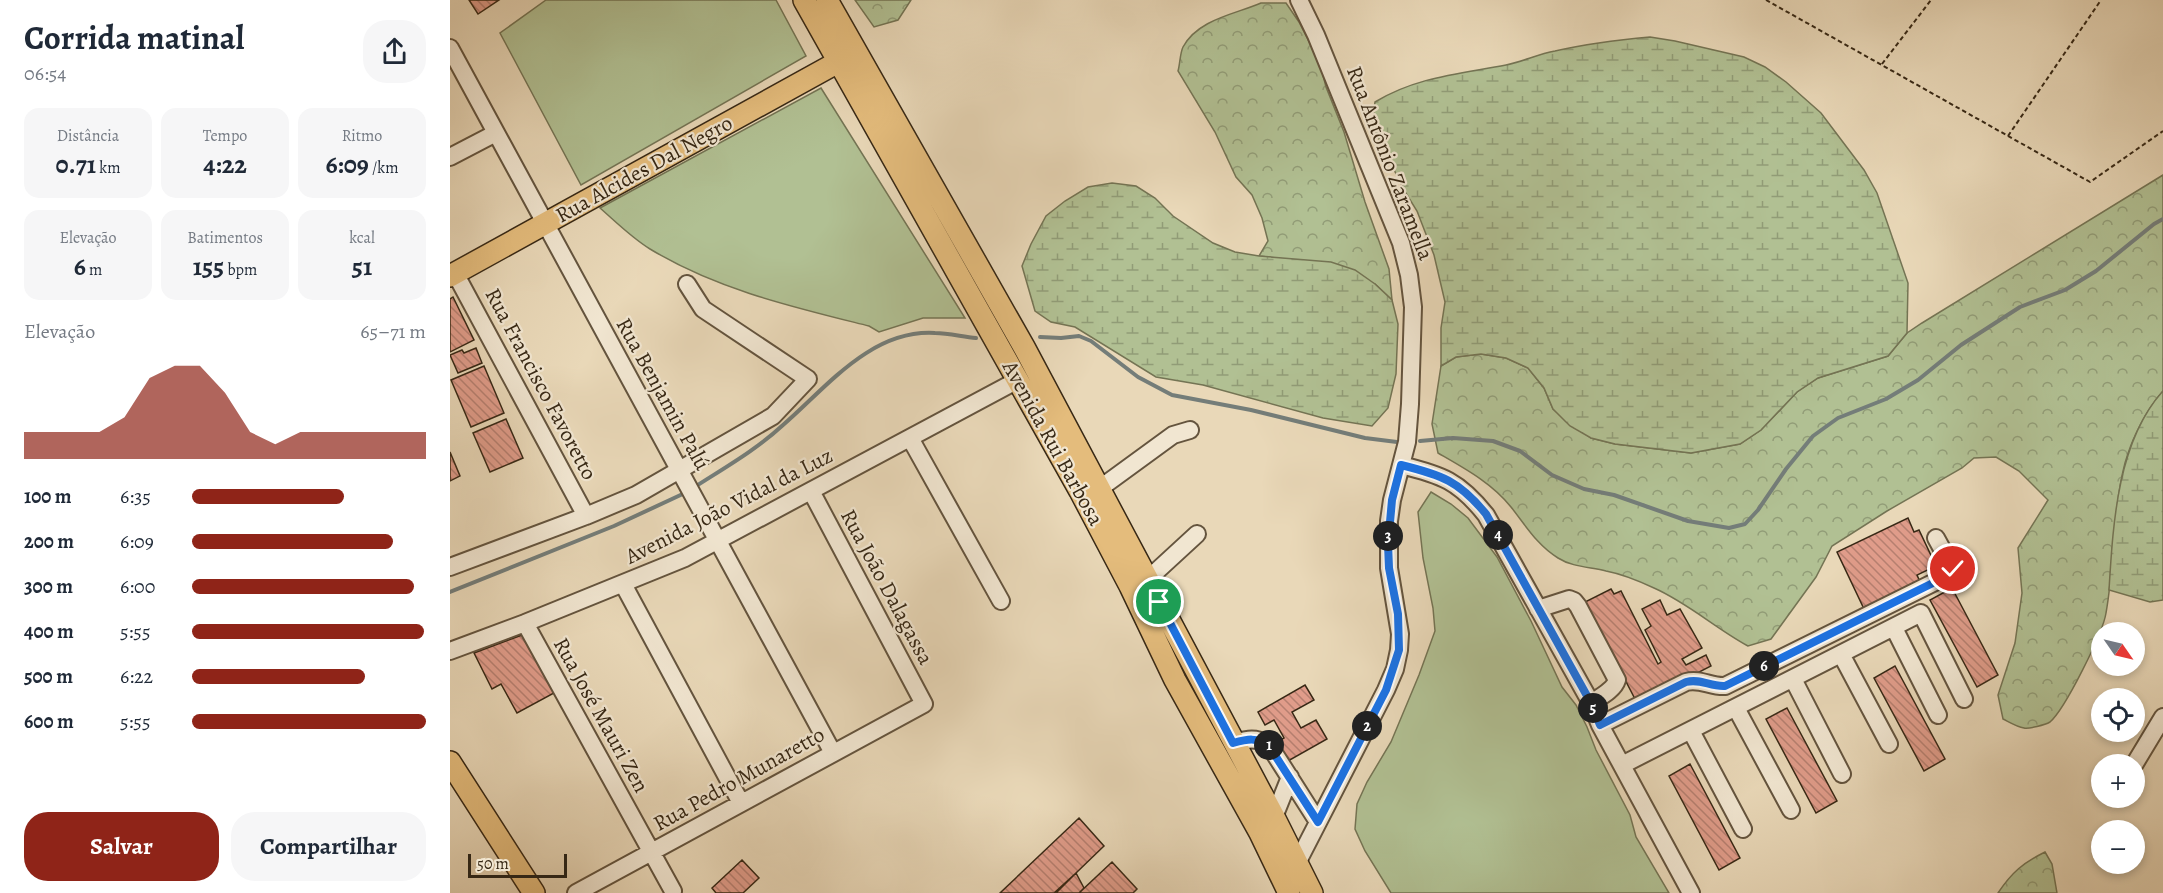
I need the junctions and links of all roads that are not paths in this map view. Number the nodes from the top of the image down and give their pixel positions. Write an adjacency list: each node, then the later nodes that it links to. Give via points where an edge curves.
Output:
1 (804, 0): 5 (main road, Avenida Rui Barbosa)
2 (827, 0): 5 (main road, Avenida Rui Barbosa)
3 (1299, 0): 14 (street, Rua Antônio Zaramella, via 1397,233 1409,275 1413,307 1410,404)
4 (452, 52): 6 (street, Rua Benjamin Palú)
5 (848, 57): 8 (main road, Rua Alcides Dal Negro); 11 (main road, Avenida Rui Barbosa); 16 (main road, Avenida Rui Barbosa, via 1001,306)
6 (496, 133): 7 (street); 8 (street, Rua Benjamin Palú)
7 (450, 157)
8 (545, 223): 9 (main road, Rua Alcides Dal Negro); 15 (street, Rua Benjamin Palú)
9 (452, 274): 18 (street, Rua Francisco Favoretto)
10 (687, 284): 15 (street, via 703,309 808,379 773,416)
11 (1018, 380): 13 (street, Avenida João Vidal da Luz); 55 (main road, Avenida Rui Barbosa, via 1103,533 1175,680 1260,833)
12 (1190, 430): 16 (street, via 1173,435)
13 (910, 438): 17 (street, Avenida João Vidal da Luz); 25 (street)
14 (1401, 465): 26 (street, via 1454,482 1471,496 1486,514); 51 (street, Rua Antônio Zaramella, via 1392,500 1388,544 1399,650 1386,690)
15 (682, 475): 18 (street); 21 (street, Rua Benjamin Palú)
16 (1099, 489): 23 (main road, Avenida Rui Barbosa)
17 (811, 491): 21 (street, Avenida João Vidal da Luz); 34 (street, Rua João Dalagassa)
18 (586, 516): 22 (street)
19 (1197, 534): 23 (street)
20 (1936, 538): 38 (street, via 1953,569 1947,576 1725,686 1696,680 1686,682)
21 (718, 542): 24 (street, Avenida João Vidal da Luz); 42 (street, Rua Benjamin Palú)
22 (450, 567)
23 (1147, 580): 40 (main road, Avenida Rui Barbosa)
24 (623, 584): 27 (street, Avenida João Vidal da Luz); 48 (street)
25 (1001, 601)
26 (1538, 609): 33 (street); 33 (street, via 1569,599 1578,606 1617,680)
27 (525, 623): 29 (street, Avenida João Vidal da Luz); 53 (street, Rua José Mauri Zen)
28 (1894, 628): 30 (street); 32 (street, via 1921,613); 36 (street)
29 (450, 651)
30 (1841, 654): 31 (street); 41 (street)
31 (1793, 679): 35 (street); 46 (street)
32 (1964, 699)
33 (1591, 703): 38 (street)
34 (924, 704): 42 (street, Rua Pedro Munaretto)
35 (1736, 708): 39 (street); 49 (street)
36 (1938, 715)
37 (2162, 722): 43 (street)
38 (1600, 725): 45 (street)
39 (1691, 731): 45 (street); 52 (street)
40 (1233, 743): 47 (street, via 1250,738 1260,740 1269,746); 50 (main road, Avenida Rui Barbosa)
41 (1889, 744)
42 (833, 753): 48 (street, Rua Pedro Munaretto)
43 (2141, 754)
44 (450, 762): 57 (main road)
45 (1622, 765): 60 (street)
46 (1842, 774)
47 (1290, 777): 50 (street); 51 (street)
48 (741, 803): 53 (street, Rua Pedro Munaretto)
49 (1791, 810)
50 (1274, 817): 54 (main road, Avenida Rui Barbosa)
51 (1318, 822): 54 (street, Rua Antônio Zaramella)
52 (1743, 829)
53 (651, 852): 56 (street, Rua José Mauri Zen); 58 (street, Rua Pedro Munaretto)
54 (1298, 862): 55 (street, Rua Antônio Zaramella); 59 (main road, Avenida Rui Barbosa)
55 (1285, 890)
56 (673, 891)
57 (534, 893)
58 (576, 893)
59 (1312, 893)
60 (1691, 893)

